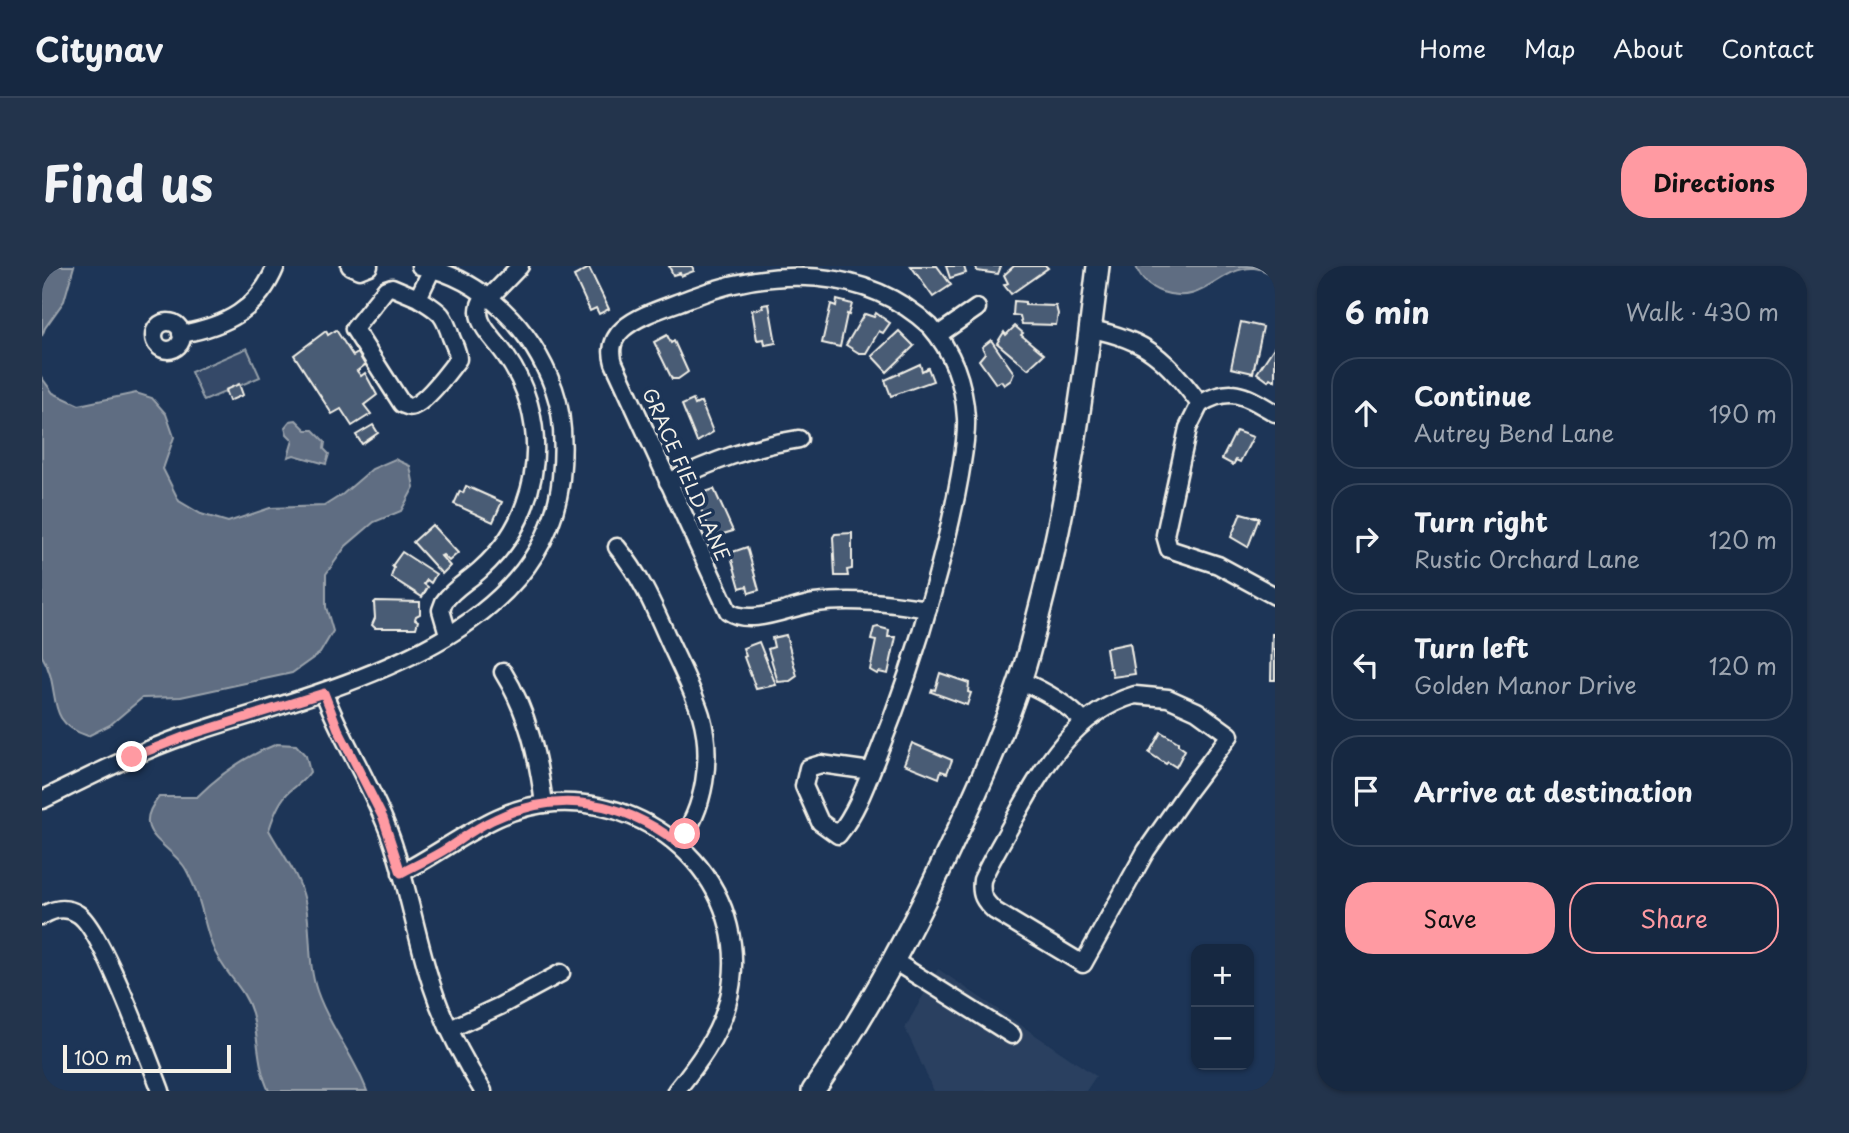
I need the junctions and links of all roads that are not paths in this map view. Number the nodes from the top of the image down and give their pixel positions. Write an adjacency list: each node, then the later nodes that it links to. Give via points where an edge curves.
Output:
1 (276, 266): 13 (street, via 262,292 237,315 209,329)
2 (350, 266): 3 (street, via 359,270)
3 (369, 266)
4 (520, 266): 10 (street)
5 (1098, 266): 12 (main road)
6 (426, 267): 9 (street); 10 (street, via 458,277)
7 (789, 270): 8 (street); 14 (street, via 864,280 904,302)
8 (767, 271): 18 (street, GRACE FIELD LANE, via 636,320 612,344 614,363)
9 (418, 298): 9 (street, via 392,287 386,289 354,329 408,407 432,390 458,359 447,321)
10 (489, 298): 22 (street, via 479,303 478,314 505,354 529,403 536,452 532,482 516,526 501,549 444,602 441,610); 22 (street, via 530,341 557,399 563,457 560,492 541,546 523,573 501,596)
11 (977, 308): 14 (street)
12 (1091, 329): 15 (street, via 1138,342 1159,356); 24 (main road, via 1066,496)
13 (181, 334)
14 (938, 335): 21 (street, via 959,376 966,431 956,496)
15 (1200, 404): 16 (street, via 1214,396 1236,393); 20 (street, via 1188,428 1176,482 1165,535 1169,549 1217,565)
16 (1275, 413)
17 (799, 439): 18 (street, via 736,453)
18 (667, 482): 21 (street, GRACE FIELD LANE, via 723,604 735,616 752,618 816,603 848,601)
19 (617, 547): 30 (street, via 644,585 702,718 704,781 694,817)
20 (1275, 596)
21 (928, 609): 27 (street)
22 (448, 634): 25 (street)
23 (503, 671): 29 (street, via 529,724)
24 (1021, 681): 26 (street, via 1043,690); 33 (main road, via 980,784)
25 (324, 693): 28 (street, via 186,736); 31 (street, via 383,818)
26 (1084, 722): 26 (street, via 1112,702 1135,695 1168,698 1197,711 1230,735 1146,851 1083,964 995,911 980,892 987,869 1033,786)
27 (871, 771): 27 (street, via 821,764 808,768 804,786 820,822 838,835)
28 (42, 800)
29 (544, 804): 30 (street, via 613,808 649,822); 31 (street, via 492,820)
30 (678, 843): 39 (street, via 708,880 724,914 730,932 732,978 716,1032)
31 (401, 873): 35 (street, via 433,988)
32 (42, 916): 37 (street, via 53,909 72,911 93,934 128,1005)
33 (894, 961): 36 (street); 40 (main road)
34 (561, 973): 35 (street)
35 (450, 1029): 38 (street)
36 (1012, 1035)
37 (161, 1091)
38 (483, 1091)
39 (676, 1091)
40 (813, 1091)

